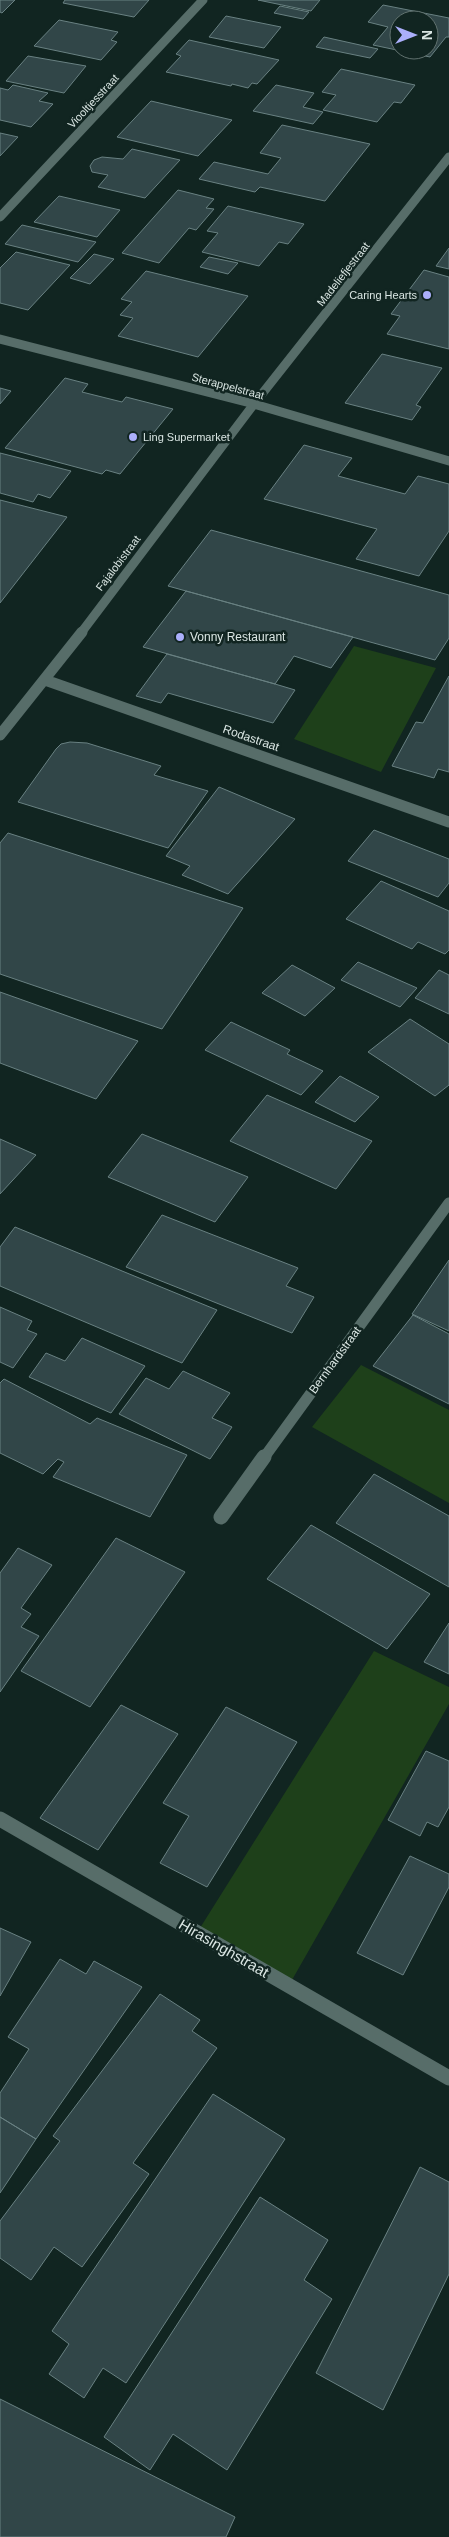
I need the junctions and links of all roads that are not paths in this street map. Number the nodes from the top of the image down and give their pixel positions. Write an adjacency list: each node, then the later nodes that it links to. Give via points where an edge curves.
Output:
1 (203, 0): 3 (street, Viooltjesstraat)
2 (449, 158): 5 (street, Madeliefjestraat)
3 (0, 217)
4 (0, 339): 5 (street, Sterappelstraat)
5 (254, 404): 6 (street, Sterappelstraat); 7 (street, Fajalobistraat)
6 (449, 461)
7 (45, 680): 8 (street, Fajalobistraat); 9 (street, Rodastraat)
8 (0, 735)
9 (449, 822)
10 (449, 1203): 11 (street, Bernhardstraat)
11 (221, 1517)
12 (0, 1819): 13 (street, Hirasinghstraat)
13 (449, 2078)

